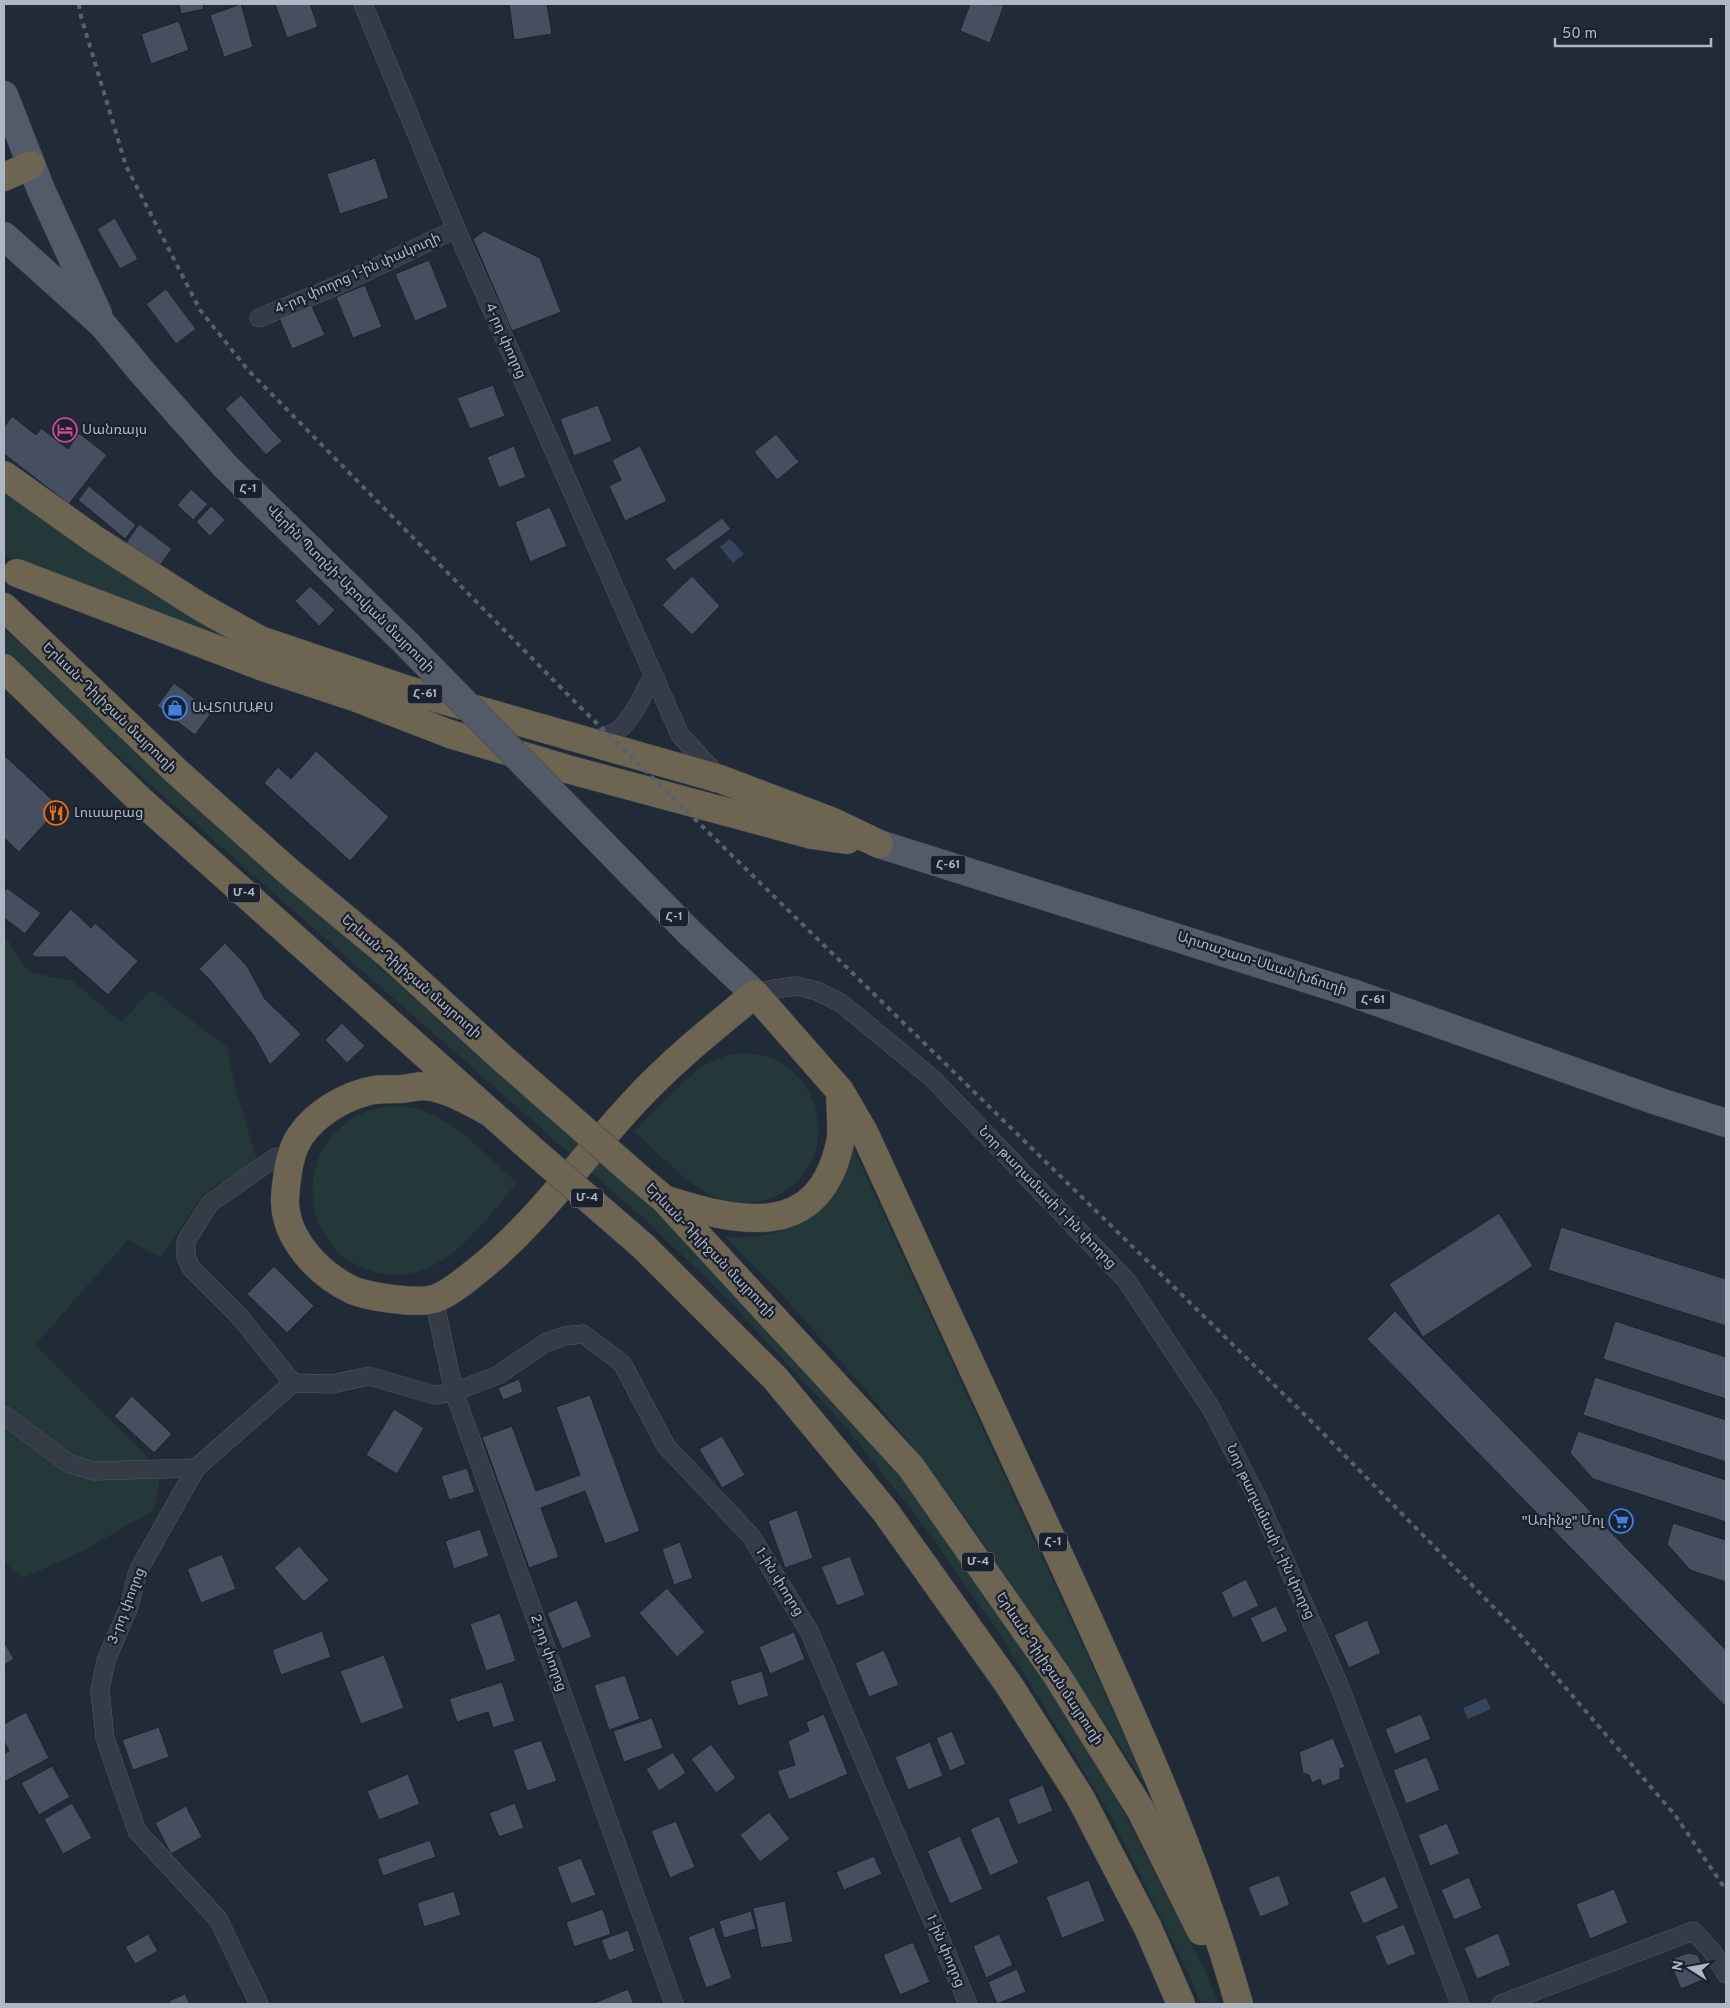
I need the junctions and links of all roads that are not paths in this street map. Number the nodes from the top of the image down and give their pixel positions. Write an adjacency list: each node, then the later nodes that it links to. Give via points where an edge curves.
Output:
1 (363, 4): 5 (street, 4-րդ փողոց)
2 (4, 95): 3 (main road, Վերին Պտղնի-Աբովյան մայրուղի / Հ-1)
3 (31, 165): 4 (highway); 8 (main road, Վերին Պտղնի-Աբովյան մայրուղի / Հ-1)
4 (4, 177)
5 (456, 229): 7 (street, 4-րդ փողոց 1-ին փակուղի, via 336,286); 13 (street, 4-րդ փողոց)
6 (4, 236): 8 (main road, Վերին Պտղնի-Աբովյան մայրուղի / Հ-1)
7 (259, 318)
8 (103, 324): 17 (main road, Վերին Պտղնի-Աբովյան մայրուղի / Հ-1, bridge, via 225,466 405,642 691,934)
9 (4, 475): 14 (highway, Հ-61, via 198,606 260,640 408,690)
10 (16, 573): 16 (highway, Հ-61, via 450,734 812,835)
11 (4, 608): 22 (highway, Երևան-Դիլիջան մայրուղի / Մ-4, bridge, via 176,771)
12 (4, 668): 19 (highway, Մ-4, via 139,799)
13 (653, 676): 14 (street, via 623,726 615,733); 15 (street, 4-րդ փողոց, via 680,735)
14 (589, 741): 15 (highway, Հ-61)
15 (720, 779): 16 (highway, Հ-61, via 831,821)
16 (879, 844): 20 (main road, Արտաշատ-Սևան խճուղի / Հ-61, via 1352,993)
17 (755, 994): 18 (highway, Հ-1); 23 (highway, via 694,1042 634,1102 493,1258 461,1284); 34 (street, Նոր թաղամասի 1-ին փողոց, via 796,986 817,991 841,1003 932,1078 1126,1280 1212,1408 1257,1497 1339,1684)
18 (840, 1092): 22 (highway, via 840,1141 831,1174 811,1200 791,1212 762,1219 707,1213); 33 (highway, Հ-1, via 864,1132 1133,1716 1214,1920)
19 (490, 1112): 21 (highway, via 425,1086 374,1090 346,1099 319,1116 300,1136); 32 (highway, Մ-4, bridge, via 644,1247 775,1378 885,1511 998,1669 1080,1797 1148,1928)
20 (1726, 1123)
21 (287, 1168): 23 (highway, via 285,1203 291,1229 319,1268 353,1290 375,1297); 24 (street, via 276,1157 210,1203 186,1241 186,1257 192,1269 239,1316)
22 (664, 1199): 33 (highway, Երևան-Դիլիջան մայրուղի / Մ-4, via 911,1466 1056,1674 1140,1809)
23 (434, 1299): 25 (street, 2-րդ փողոց)
24 (293, 1383): 25 (street, via 332,1384 369,1376 434,1395); 27 (street, 3-րդ փողոց)
25 (454, 1392): 30 (street, 2-րդ փողոց); 31 (street, 1-ին փողոց, via 498,1375 545,1343 564,1336 583,1334 622,1363 666,1446 751,1536 809,1631)
26 (4, 1415): 27 (street, via 68,1463 94,1471)
27 (196, 1468): 29 (street, 3-րդ փողոց, via 138,1571 129,1607 106,1660 100,1690 105,1738 137,1831 218,1919)
28 (1726, 1974): 35 (street, via 1712,1951 1693,1932)
29 (259, 2004)
30 (674, 2004)
31 (968, 2004)
32 (1180, 2004)
33 (1238, 2004)
34 (1460, 2004)
35 (1501, 2004)

